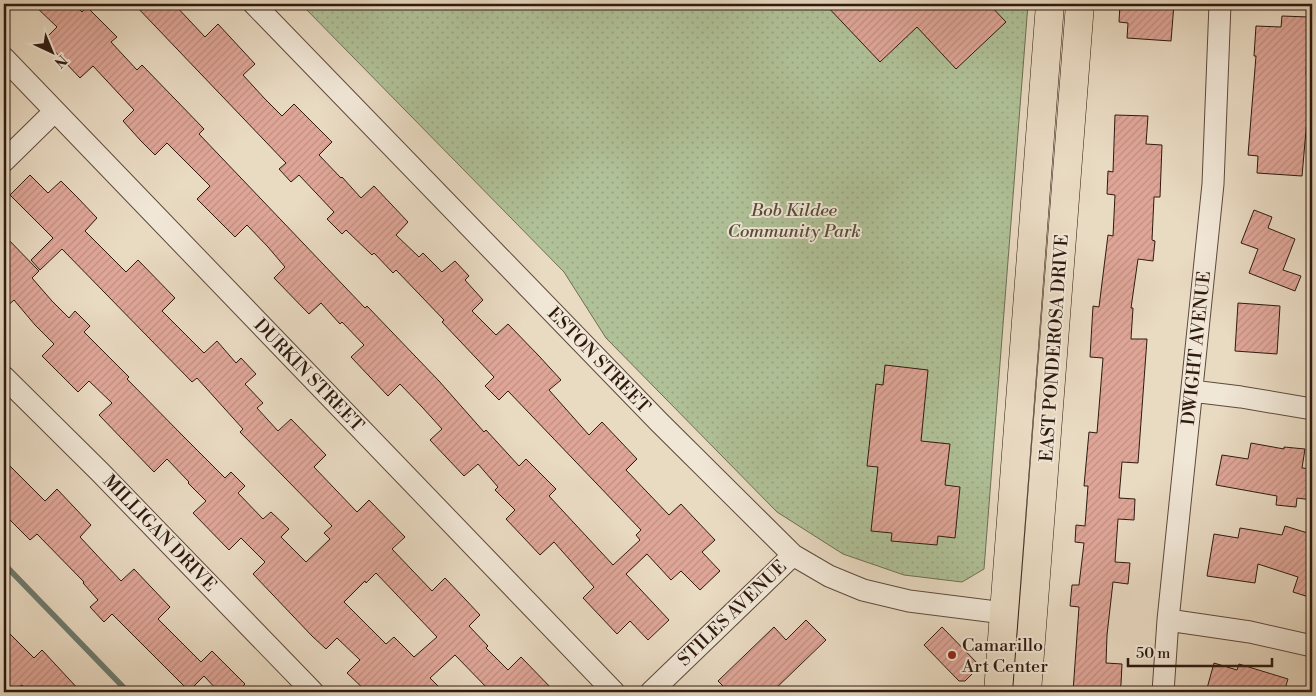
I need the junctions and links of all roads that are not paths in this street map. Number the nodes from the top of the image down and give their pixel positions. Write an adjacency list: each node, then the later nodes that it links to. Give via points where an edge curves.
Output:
1 (254, 4): 11 (street, ESTON STREET)
2 (1050, 4): 12 (main road, EAST PONDEROSA DRIVE)
3 (1080, 4): 13 (main road, EAST PONDEROSA DRIVE)
4 (1220, 4): 9 (street, DWIGHT AVENUE, via 1213,184)
5 (4, 58): 6 (street, DURKIN STREET)
6 (55, 111): 7 (street); 17 (street, DURKIN STREET)
7 (4, 161)
8 (4, 377): 16 (street, MILLIGAN DRIVE)
9 (1192, 391): 10 (street); 14 (street, DWIGHT AVENUE)
10 (1312, 408)
11 (792, 555): 12 (street, ESTON STREET, via 863,590 909,601); 18 (street, STILES AVENUE)
12 (1004, 613): 13 (main road); 19 (main road, EAST PONDEROSA DRIVE)
13 (1033, 616): 20 (main road, EAST PONDEROSA DRIVE)
14 (1168, 620): 15 (street, via 1250,632); 21 (street, DWIGHT AVENUE)
15 (1312, 646)
16 (313, 692)
17 (614, 692)
18 (650, 692)
19 (998, 692)
20 (1027, 692)
21 (1164, 692)

